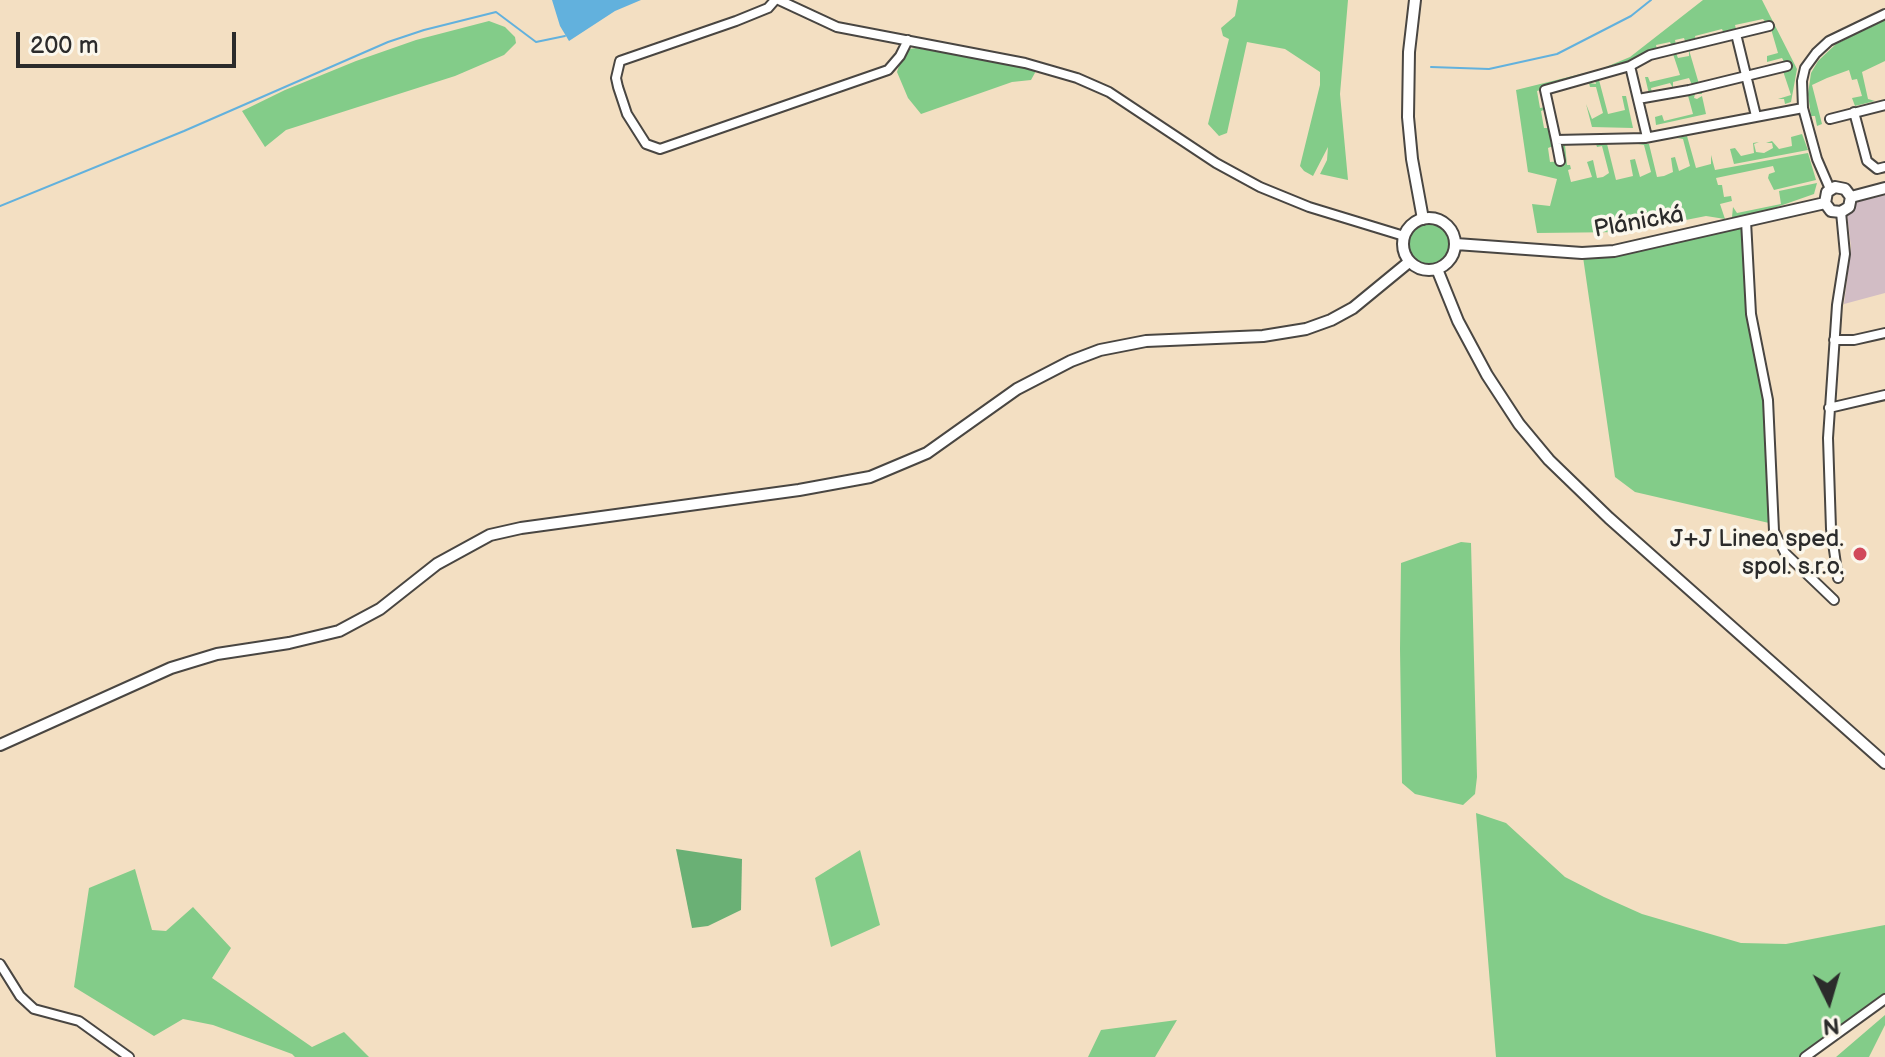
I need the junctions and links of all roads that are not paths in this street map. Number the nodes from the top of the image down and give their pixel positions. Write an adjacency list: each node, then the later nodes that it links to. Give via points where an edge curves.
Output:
1 (777, 0): 6 (street, via 837,27); 6 (street, via 736,21 620,61 616,78 623,103 646,144 660,149 888,70)
2 (1415, 0): 25 (main road, via 1408,101)
3 (1885, 14): 12 (street, via 1836,36 1816,53 1805,68)
4 (1769, 26): 5 (street)
5 (1736, 34): 7 (street, via 1650,55); 9 (street)
6 (908, 40): 27 (street, via 1077,78 1109,92 1260,187)
7 (1630, 66): 10 (street); 17 (street, via 1545,90)
8 (1787, 66): 9 (street)
9 (1746, 76): 10 (street); 14 (street)
10 (1638, 99): 16 (street)
11 (1885, 105): 13 (street)
12 (1803, 108): 14 (street); 21 (street)
13 (1854, 112): 15 (street); 19 (street, via 1868,162 1877,169)
14 (1756, 116): 16 (street)
15 (1830, 119)
16 (1647, 137): 17 (street)
17 (1556, 140): 18 (street)
18 (1560, 161)
19 (1885, 167)
20 (1885, 188): 22 (main road)
21 (1830, 189): 22 (main road, via 1840,187); 23 (main road)
22 (1851, 197): 24 (main road)
23 (1825, 203): 24 (main road, via 1831,211); 26 (main road, Plánická)
24 (1841, 212): 32 (street, via 1845,254)
25 (1423, 219): 27 (main road); 28 (main road, via 1446,224)
26 (1746, 221): 28 (main road, Plánická, via 1599,252); 36 (street, via 1751,314 1768,400 1774,531 1785,553)
27 (1404, 236): 29 (main road)
28 (1456, 244): 30 (main road, via 1451,260)
29 (1409, 262): 30 (main road); 37 (main road, via 1339,316 1290,333 1161,339 1100,350 1037,377 927,453 870,477 490,535 339,631 171,668)
30 (1437, 269): 38 (main road, via 1481,365 1549,460)
31 (1885, 333): 32 (street)
32 (1834, 340): 34 (street)
33 (1885, 395): 34 (street)
34 (1829, 408): 35 (street, via 1831,529)
35 (1838, 578)
36 (1834, 600)
37 (0, 745)
38 (1885, 763)
39 (0, 964): 41 (street, via 34,1009 79,1021)
40 (1885, 999): 42 (street)
41 (129, 1057)
42 (1805, 1057)

